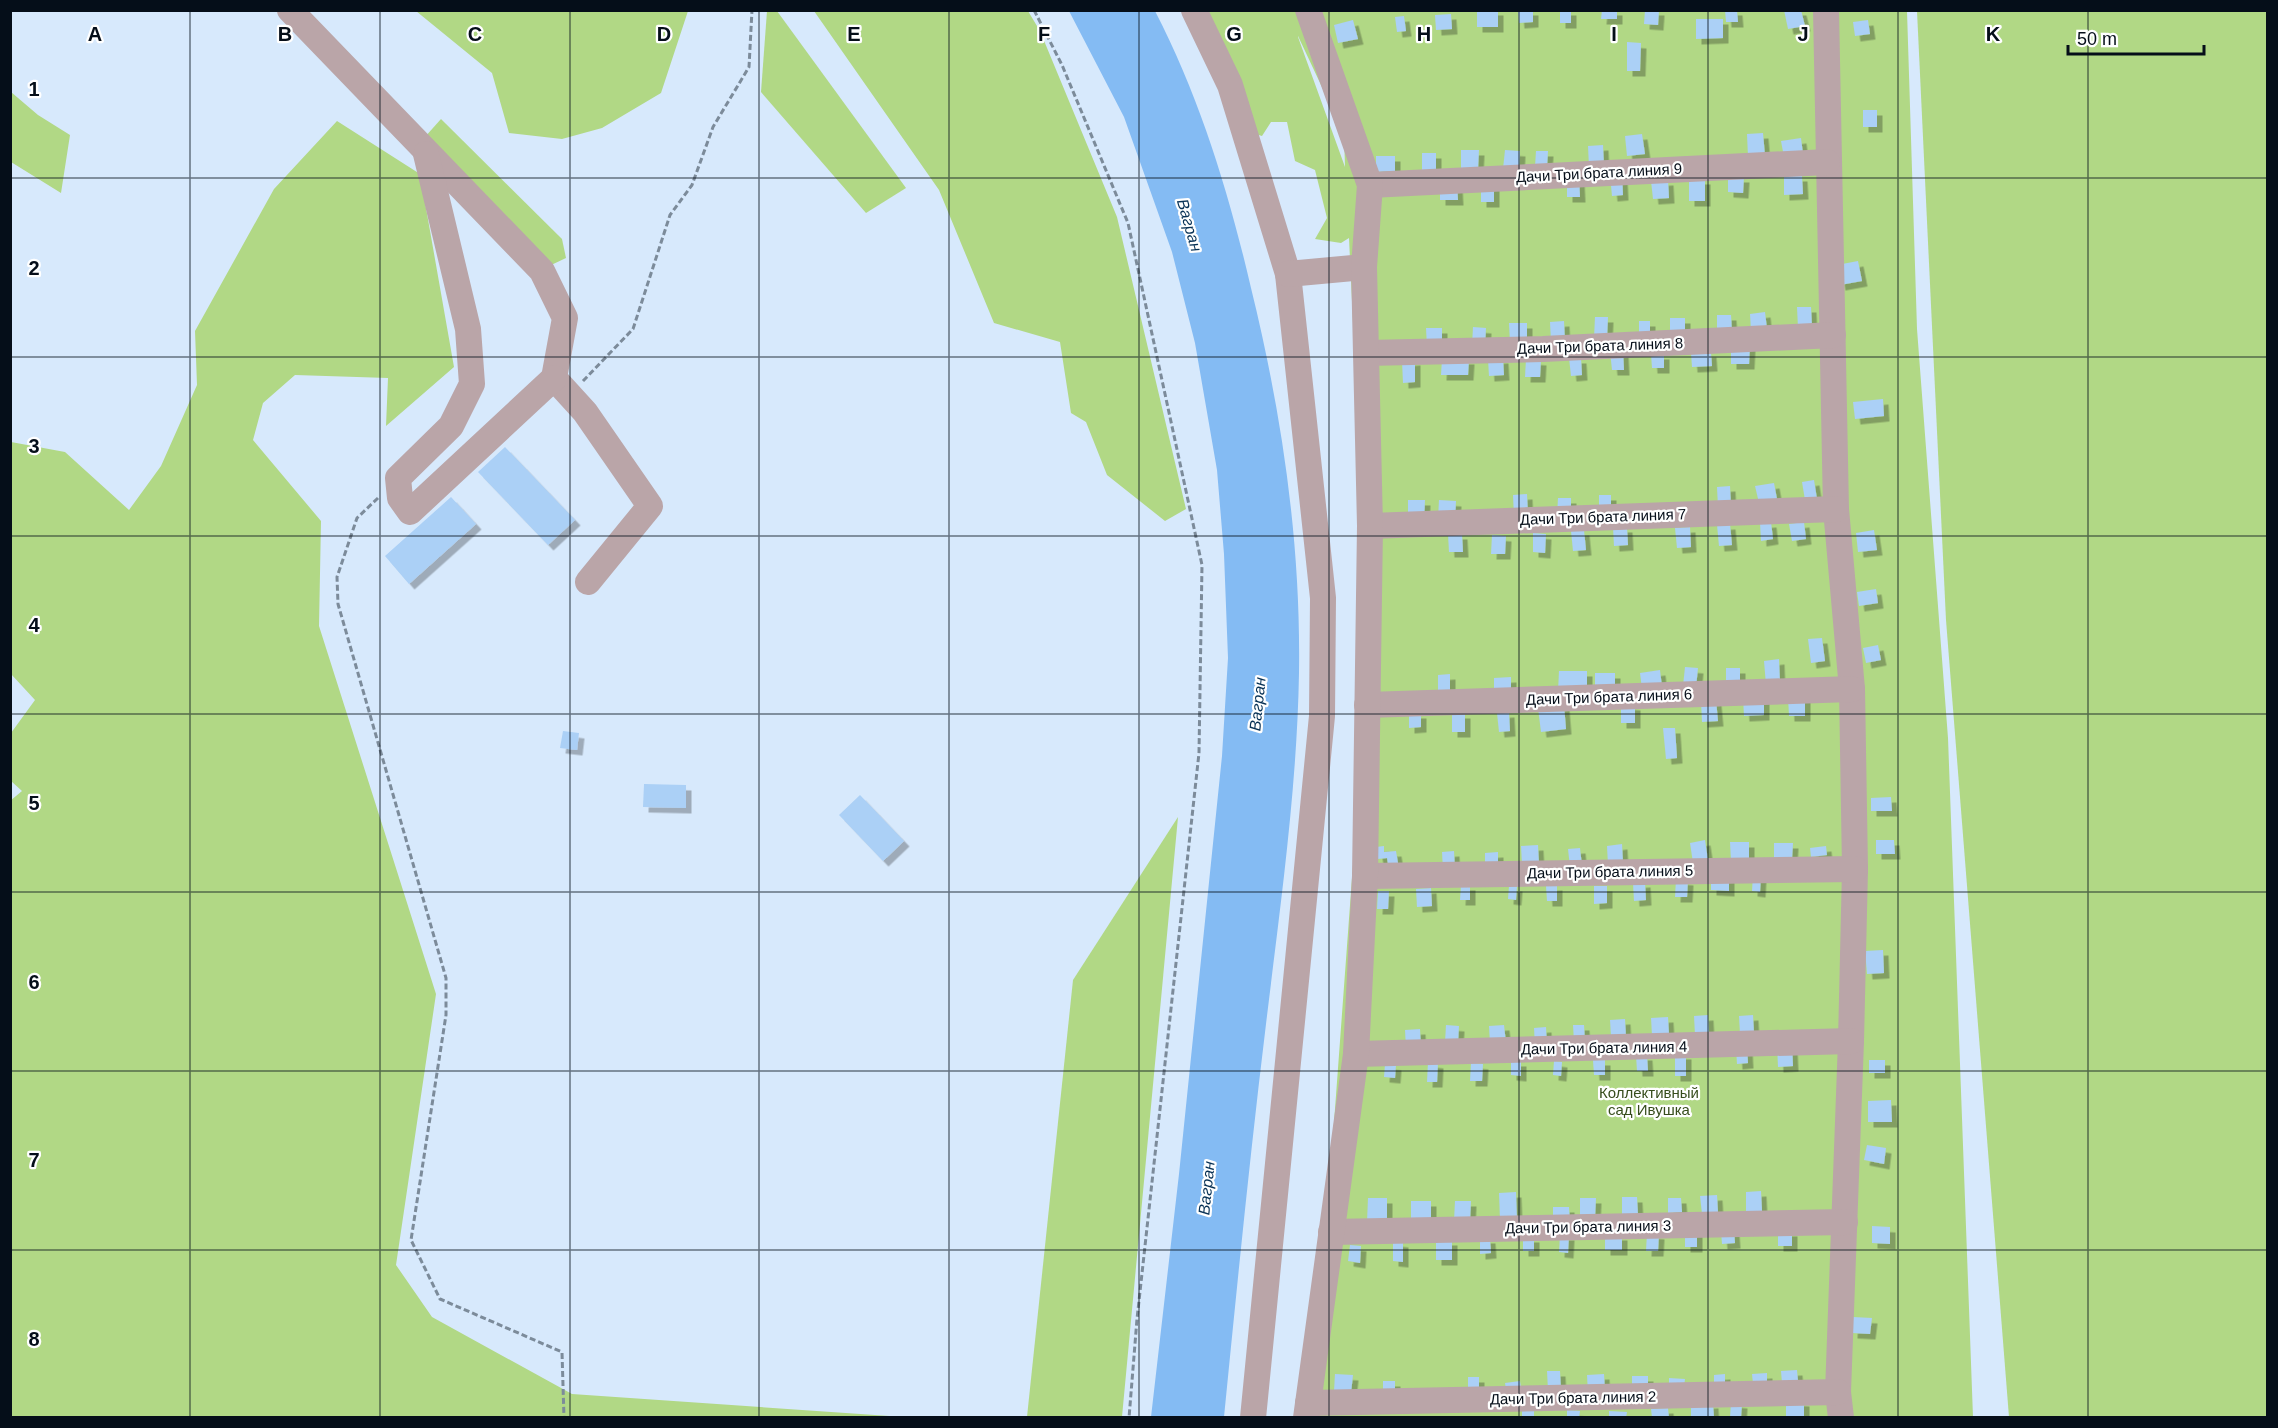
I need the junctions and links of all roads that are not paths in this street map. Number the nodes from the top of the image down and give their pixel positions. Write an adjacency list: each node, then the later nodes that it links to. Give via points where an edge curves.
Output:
1 (290, 10): 5 (street)
2 (1194, 10): 9 (street, via 1230,85)
3 (1308, 10): 7 (street)
4 (1826, 10): 6 (street)
5 (426, 153): 12 (street, via 542,271 565,318); 12 (street, via 468,329 472,384 451,426 398,478 400,498 410,512)
6 (1827, 162): 7 (street, Дачи Три брата линия 9); 10 (street)
7 (1370, 185): 8 (street)
8 (1364, 267): 9 (street); 11 (street)
9 (1288, 274): 26 (street, via 1323,597 1322,716)
10 (1833, 335): 11 (street, Дачи Три брата линия 8); 13 (street)
11 (1366, 353): 14 (street)
12 (554, 378): 15 (street, via 585,412 650,506)
13 (1836, 509): 14 (street, Дачи Три брата линия 7); 16 (street)
14 (1370, 525): 17 (street)
15 (588, 582)
16 (1852, 689): 17 (street, Дачи Три брата линия 6); 18 (street)
17 (1367, 705): 19 (street)
18 (1855, 869): 19 (street, Дачи Три брата линия 5); 20 (street)
19 (1365, 876): 21 (street)
20 (1851, 1041): 21 (street, Дачи Три брата линия 4); 22 (street)
21 (1356, 1054): 23 (street)
22 (1845, 1222): 23 (street, Дачи Три брата линия 3); 24 (street)
23 (1331, 1232): 25 (street)
24 (1838, 1392): 25 (street, Дачи Три брата линия 2); 27 (street)
25 (1307, 1410)
26 (1253, 1418)
27 (1841, 1418)

